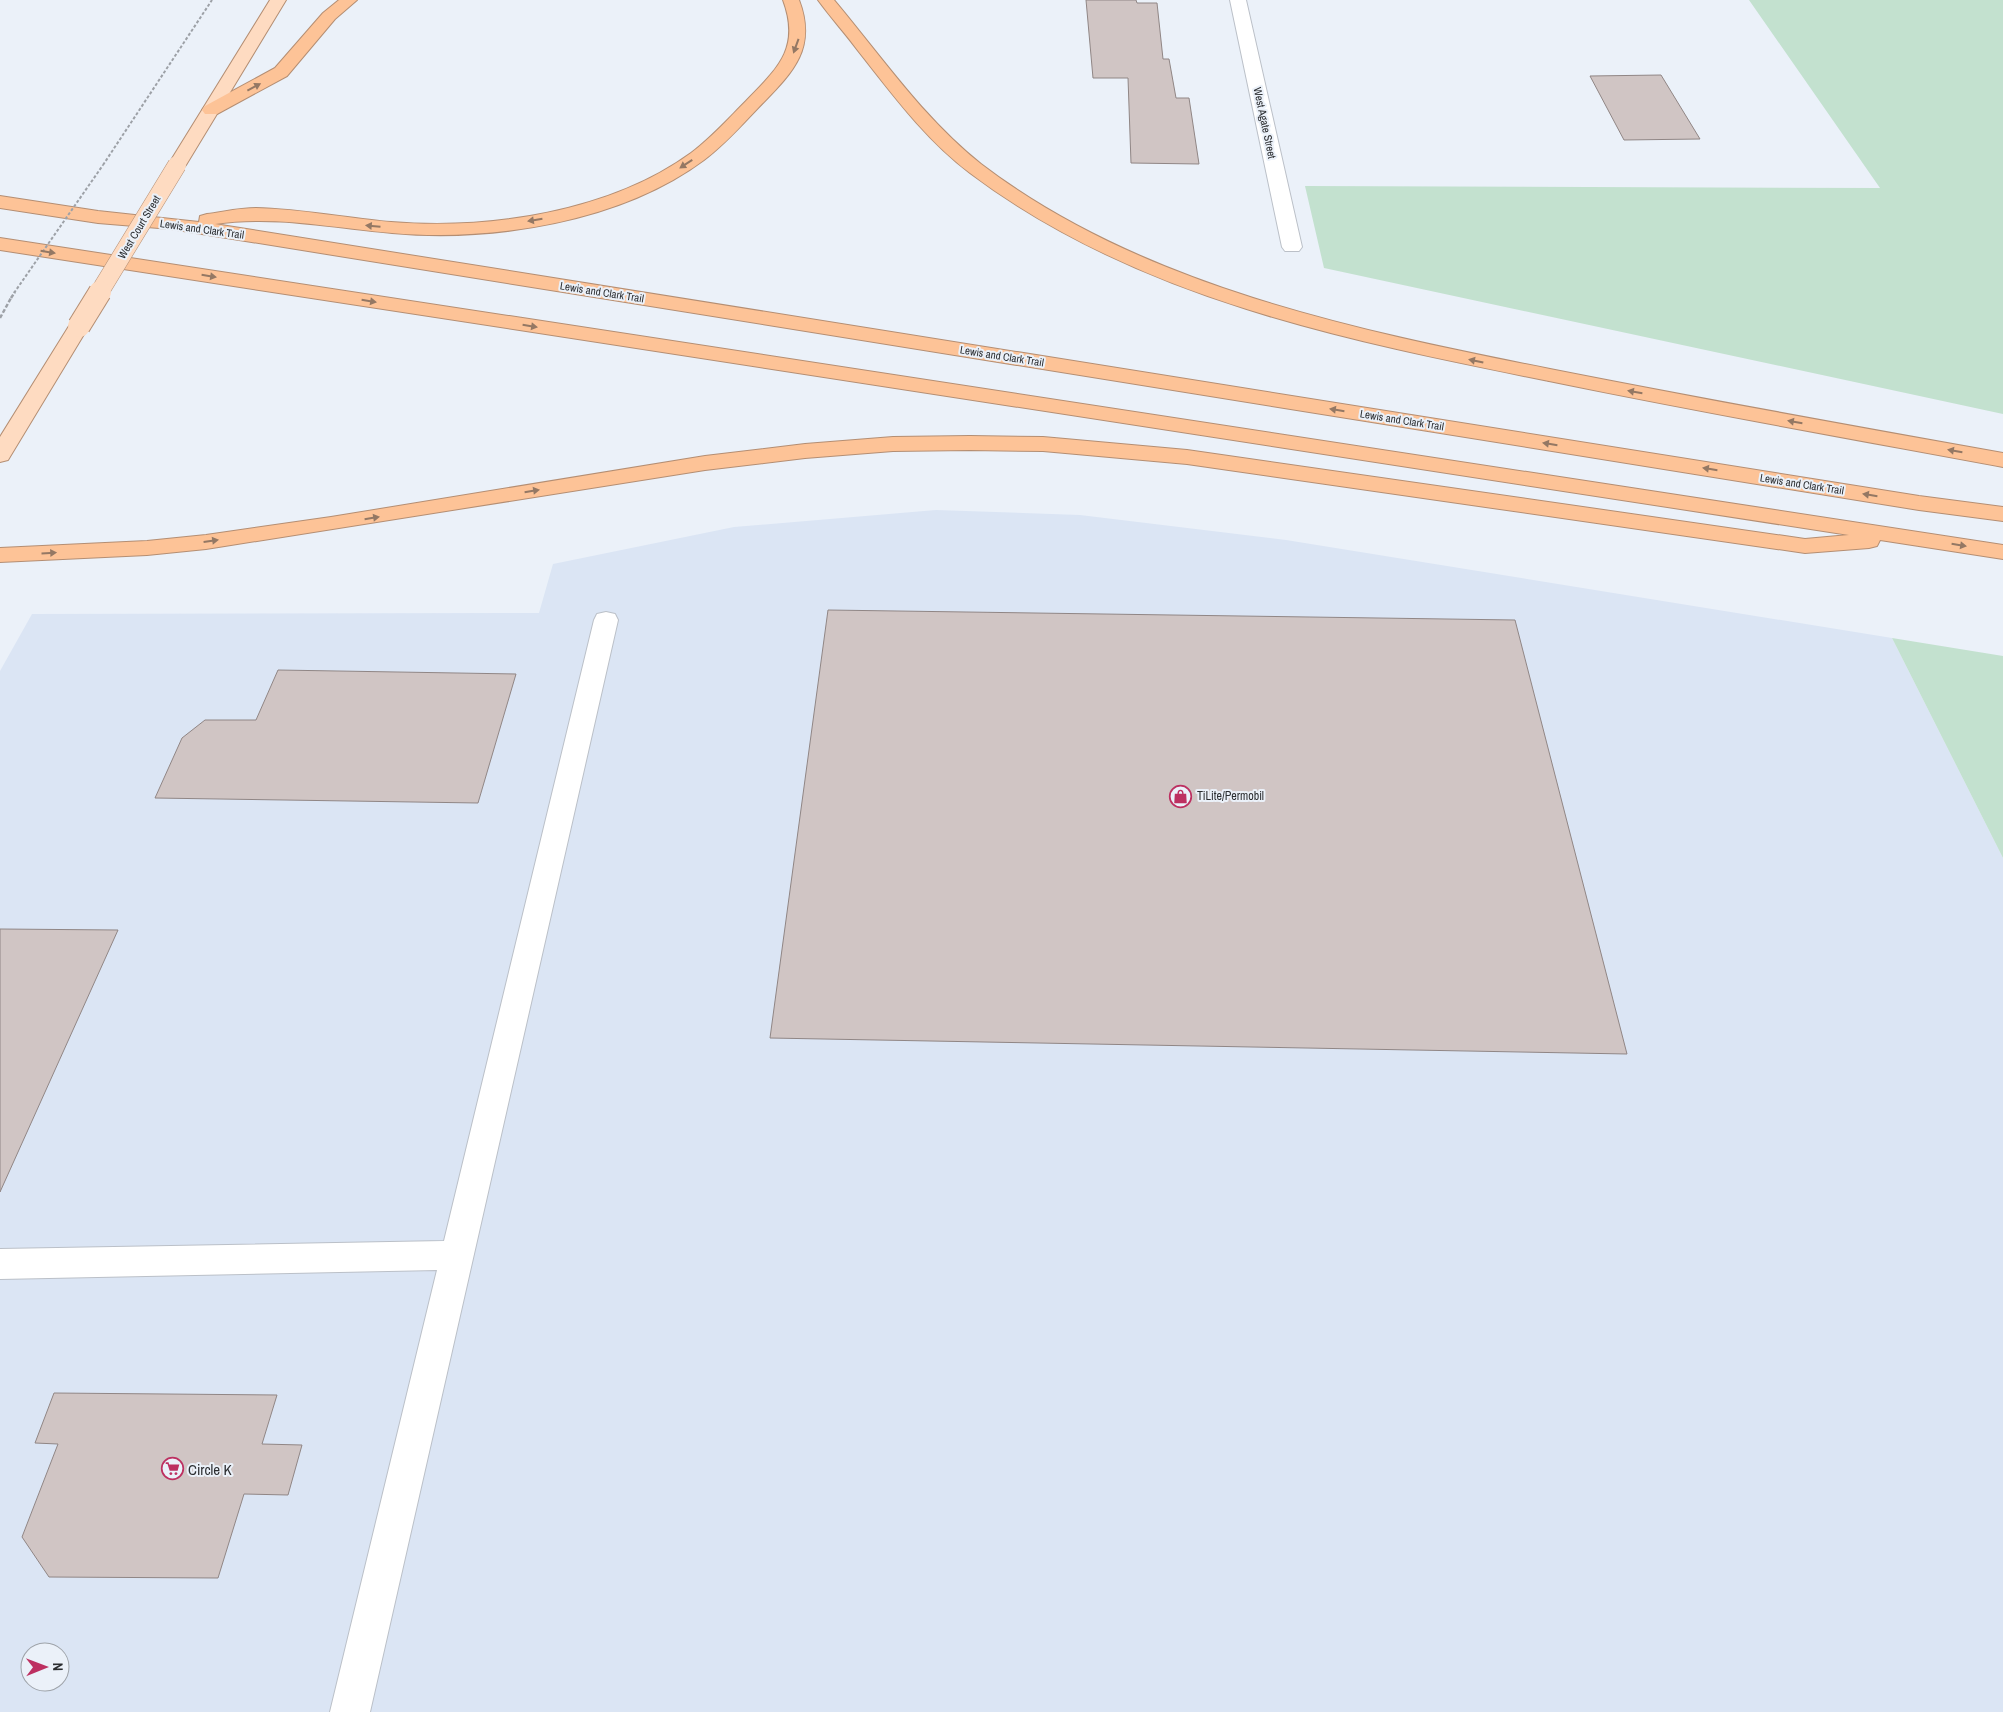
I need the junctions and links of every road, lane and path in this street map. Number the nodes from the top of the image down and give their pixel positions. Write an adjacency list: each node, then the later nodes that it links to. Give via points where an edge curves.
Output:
1 (212, 0): 12 (path, bridge)
2 (278, 0): 7 (main road, West Court Street)
3 (349, 0): 7 (highway, one-way to 3, via 281,72 329,16)
4 (791, 0): 9 (highway, one-way to 9, via 798,15 800,33 795,50 773,82 713,144 687,164 626,195 544,218 464,228 385,227 255,214)
5 (826, 0): 14 (highway, one-way to 5, via 1438,353 1320,325 1235,300 1168,275 1080,233 976,168 918,113)
6 (1238, 0): 11 (street, West Agate Street)
7 (211, 110): 13 (main road, West Court Street, bridge)
8 (0, 202): 9 (highway, Lewis and Clark Trail)
9 (171, 224): 15 (highway, Lewis and Clark Trail, one-way to 9)
10 (0, 244): 16 (highway, one-way to 16)
11 (1292, 246)
12 (0, 318)
13 (0, 455)
14 (2003, 460)
15 (2003, 514)
16 (1916, 537): 17 (highway, one-way to 17); 18 (highway, one-way to 16, via 206,542 705,463 805,451 893,444 970,443 1043,444 1187,457 1805,546)
17 (2003, 552)
18 (0, 555)
19 (606, 620): 20 (street)
20 (457, 1255): 21 (street); 22 (street)
21 (0, 1264)
22 (350, 1712)

